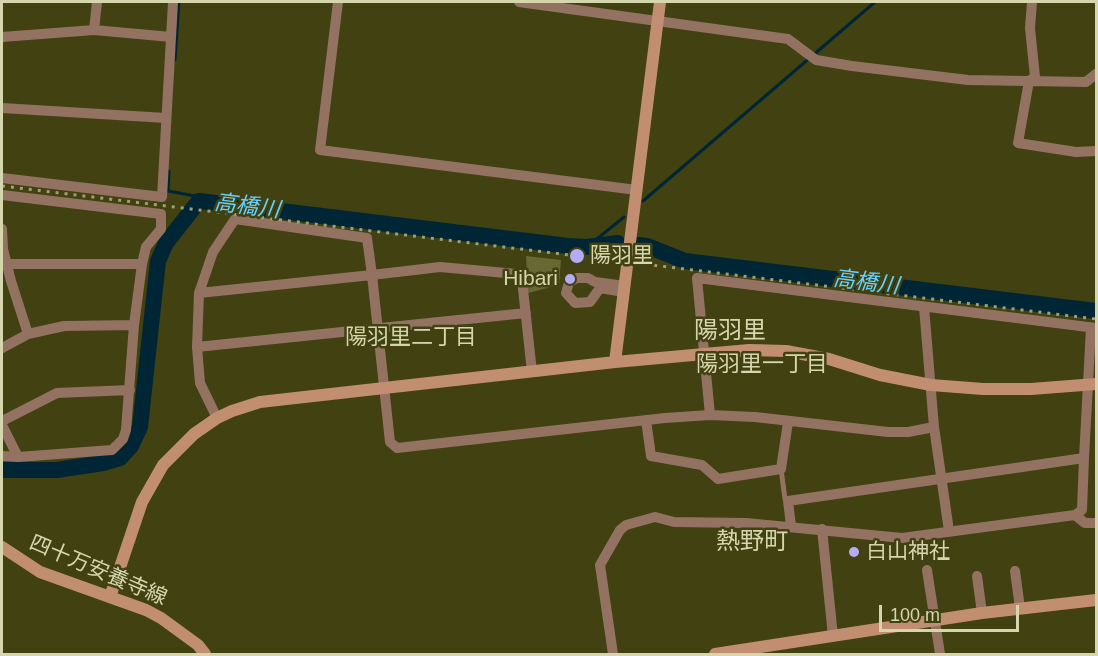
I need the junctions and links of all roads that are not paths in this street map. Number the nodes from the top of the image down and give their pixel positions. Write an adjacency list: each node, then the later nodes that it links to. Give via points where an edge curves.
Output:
1 (97, 2): 8 (street)
2 (173, 2): 10 (street)
3 (338, 2): 17 (street, via 320,150)
4 (519, 2): 7 (street)
5 (660, 2): 7 (street)
6 (1032, 2): 12 (street, via 1030,28 1035,77)
7 (658, 20): 12 (street, via 788,39 811,57 852,66 968,80); 17 (street)
8 (94, 30): 9 (street); 10 (street)
9 (2, 37)
10 (171, 37): 14 (street)
11 (1096, 74): 12 (street, via 1086,82)
12 (1029, 81): 15 (street, via 1018,143 1076,152)
13 (2, 108): 14 (street)
14 (166, 118): 16 (street, via 162,197)
15 (1096, 151)
16 (2, 177)
17 (637, 190): 23 (street)
18 (2, 195): 21 (street, via 160,214 161,229 146,247)
19 (2, 229): 20 (street)
20 (7, 264): 21 (street); 30 (street)
21 (142, 264): 27 (street)
22 (372, 275): 24 (street); 24 (street, via 367,238 235,219 213,252); 26 (street, via 440,267 517,274 522,280); 29 (street)
23 (625, 289): 23 (street, via 600,288 590,302 575,303 566,293 570,282 577,278); 34 (street)
24 (200, 293): 31 (street)
25 (924, 307): 28 (street); 33 (street, via 697,278); 37 (street)
26 (526, 314): 29 (street); 35 (street)
27 (134, 326): 30 (street, via 64,326); 39 (street)
28 (1094, 328): 36 (street)
29 (377, 329): 31 (street); 38 (street)
30 (28, 334): 32 (street)
31 (197, 347): 41 (street, via 200,382)
32 (2, 348)
33 (705, 354): 34 (street); 37 (street, via 786,351); 40 (street)
34 (615, 362): 35 (street)
35 (532, 372): 38 (street)
36 (1092, 384): 37 (street, via 995,389); 48 (street)
37 (931, 385): 45 (street)
38 (383, 388): 41 (street, via 273,400); 42 (street, via 390,442 397,448)
39 (130, 390): 44 (street, via 57,393); 47 (street, via 126,430 112,450)
40 (710, 415): 42 (street); 43 (street)
41 (217, 418): 61 (street, via 183,444 152,482)
42 (646, 420): 49 (street, via 651,456 702,465 718,479)
43 (788, 422): 45 (street, via 888,432); 49 (street)
44 (2, 423): 47 (street)
45 (934, 427): 50 (street)
46 (2, 456): 47 (street)
47 (18, 457)
48 (1084, 458): 50 (street); 52 (street, via 1082,510)
49 (780, 469): 51 (lane, via 784,499)
50 (941, 479): 51 (street); 56 (street)
51 (788, 501): 54 (street)
52 (1075, 515): 53 (street, via 1085,523); 56 (street)
53 (1096, 523)
54 (791, 526): 55 (street); 68 (street, via 674,522 655,517 626,525 600,565)
55 (822, 529): 56 (street, via 902,538); 66 (street)
56 (949, 531)
57 (2, 547): 61 (street, 四十万安養寺線, via 40,572)
58 (927, 570): 65 (street)
59 (1015, 571): 63 (street)
60 (977, 576): 64 (street)
61 (110, 597): 67 (street, 四十万安養寺線, via 161,618)
62 (1096, 600): 63 (street)
63 (1020, 608): 64 (street)
64 (982, 613): 65 (street)
65 (934, 620): 66 (street); 70 (street)
66 (833, 636): 69 (street)
67 (205, 654)
68 (613, 654)
69 (715, 654)
70 (940, 654)

